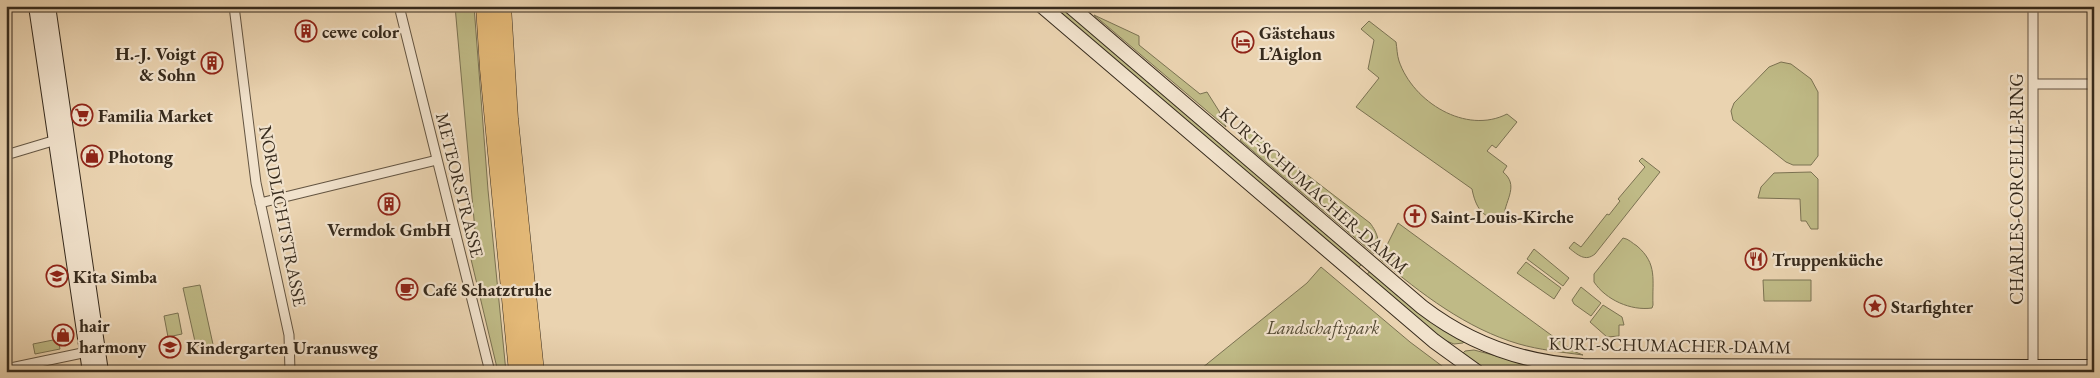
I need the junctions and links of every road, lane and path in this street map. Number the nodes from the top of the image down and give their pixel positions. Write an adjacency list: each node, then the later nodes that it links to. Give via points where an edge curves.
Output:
1 (13, 6): 11 (street)
2 (36, 6): 14 (main road)
3 (48, 6): 14 (main road)
4 (234, 6): 17 (street, NORDLICHTSTRASSE)
5 (399, 6): 16 (street, METEORSTRASSE)
6 (485, 6): 27 (highway)
7 (502, 6): 28 (highway, via 509,119)
8 (1042, 6): 29 (main road, KURT-SCHUMACHER-DAMM, via 1434,342)
9 (1070, 6): 21 (main road, KURT-SCHUMACHER-DAMM, via 1422,307 1467,336 1513,355 1568,365)
10 (2033, 6): 12 (street, CHARLES-CORCELLE-RING)
11 (6, 8)
12 (2032, 84): 13 (street); 22 (street, CHARLES-CORCELLE-RING)
13 (2094, 84)
14 (61, 139): 15 (street); 18 (main road); 24 (main road)
15 (6, 155)
16 (437, 160): 17 (street); 26 (street, METEORSTRASSE)
17 (260, 204): 25 (street, NORDLICHTSTRASSE, via 289,335)
18 (87, 352): 20 (street); 23 (main road)
19 (2094, 367): 22 (main road, KURT-SCHUMACHER-DAMM)
20 (6, 369)
21 (1822, 369): 22 (main road, KURT-SCHUMACHER-DAMM)
22 (2033, 370)
23 (90, 372)
24 (101, 372)
25 (290, 372)
26 (490, 372)
27 (518, 372)
28 (535, 372)
29 (1477, 372)

